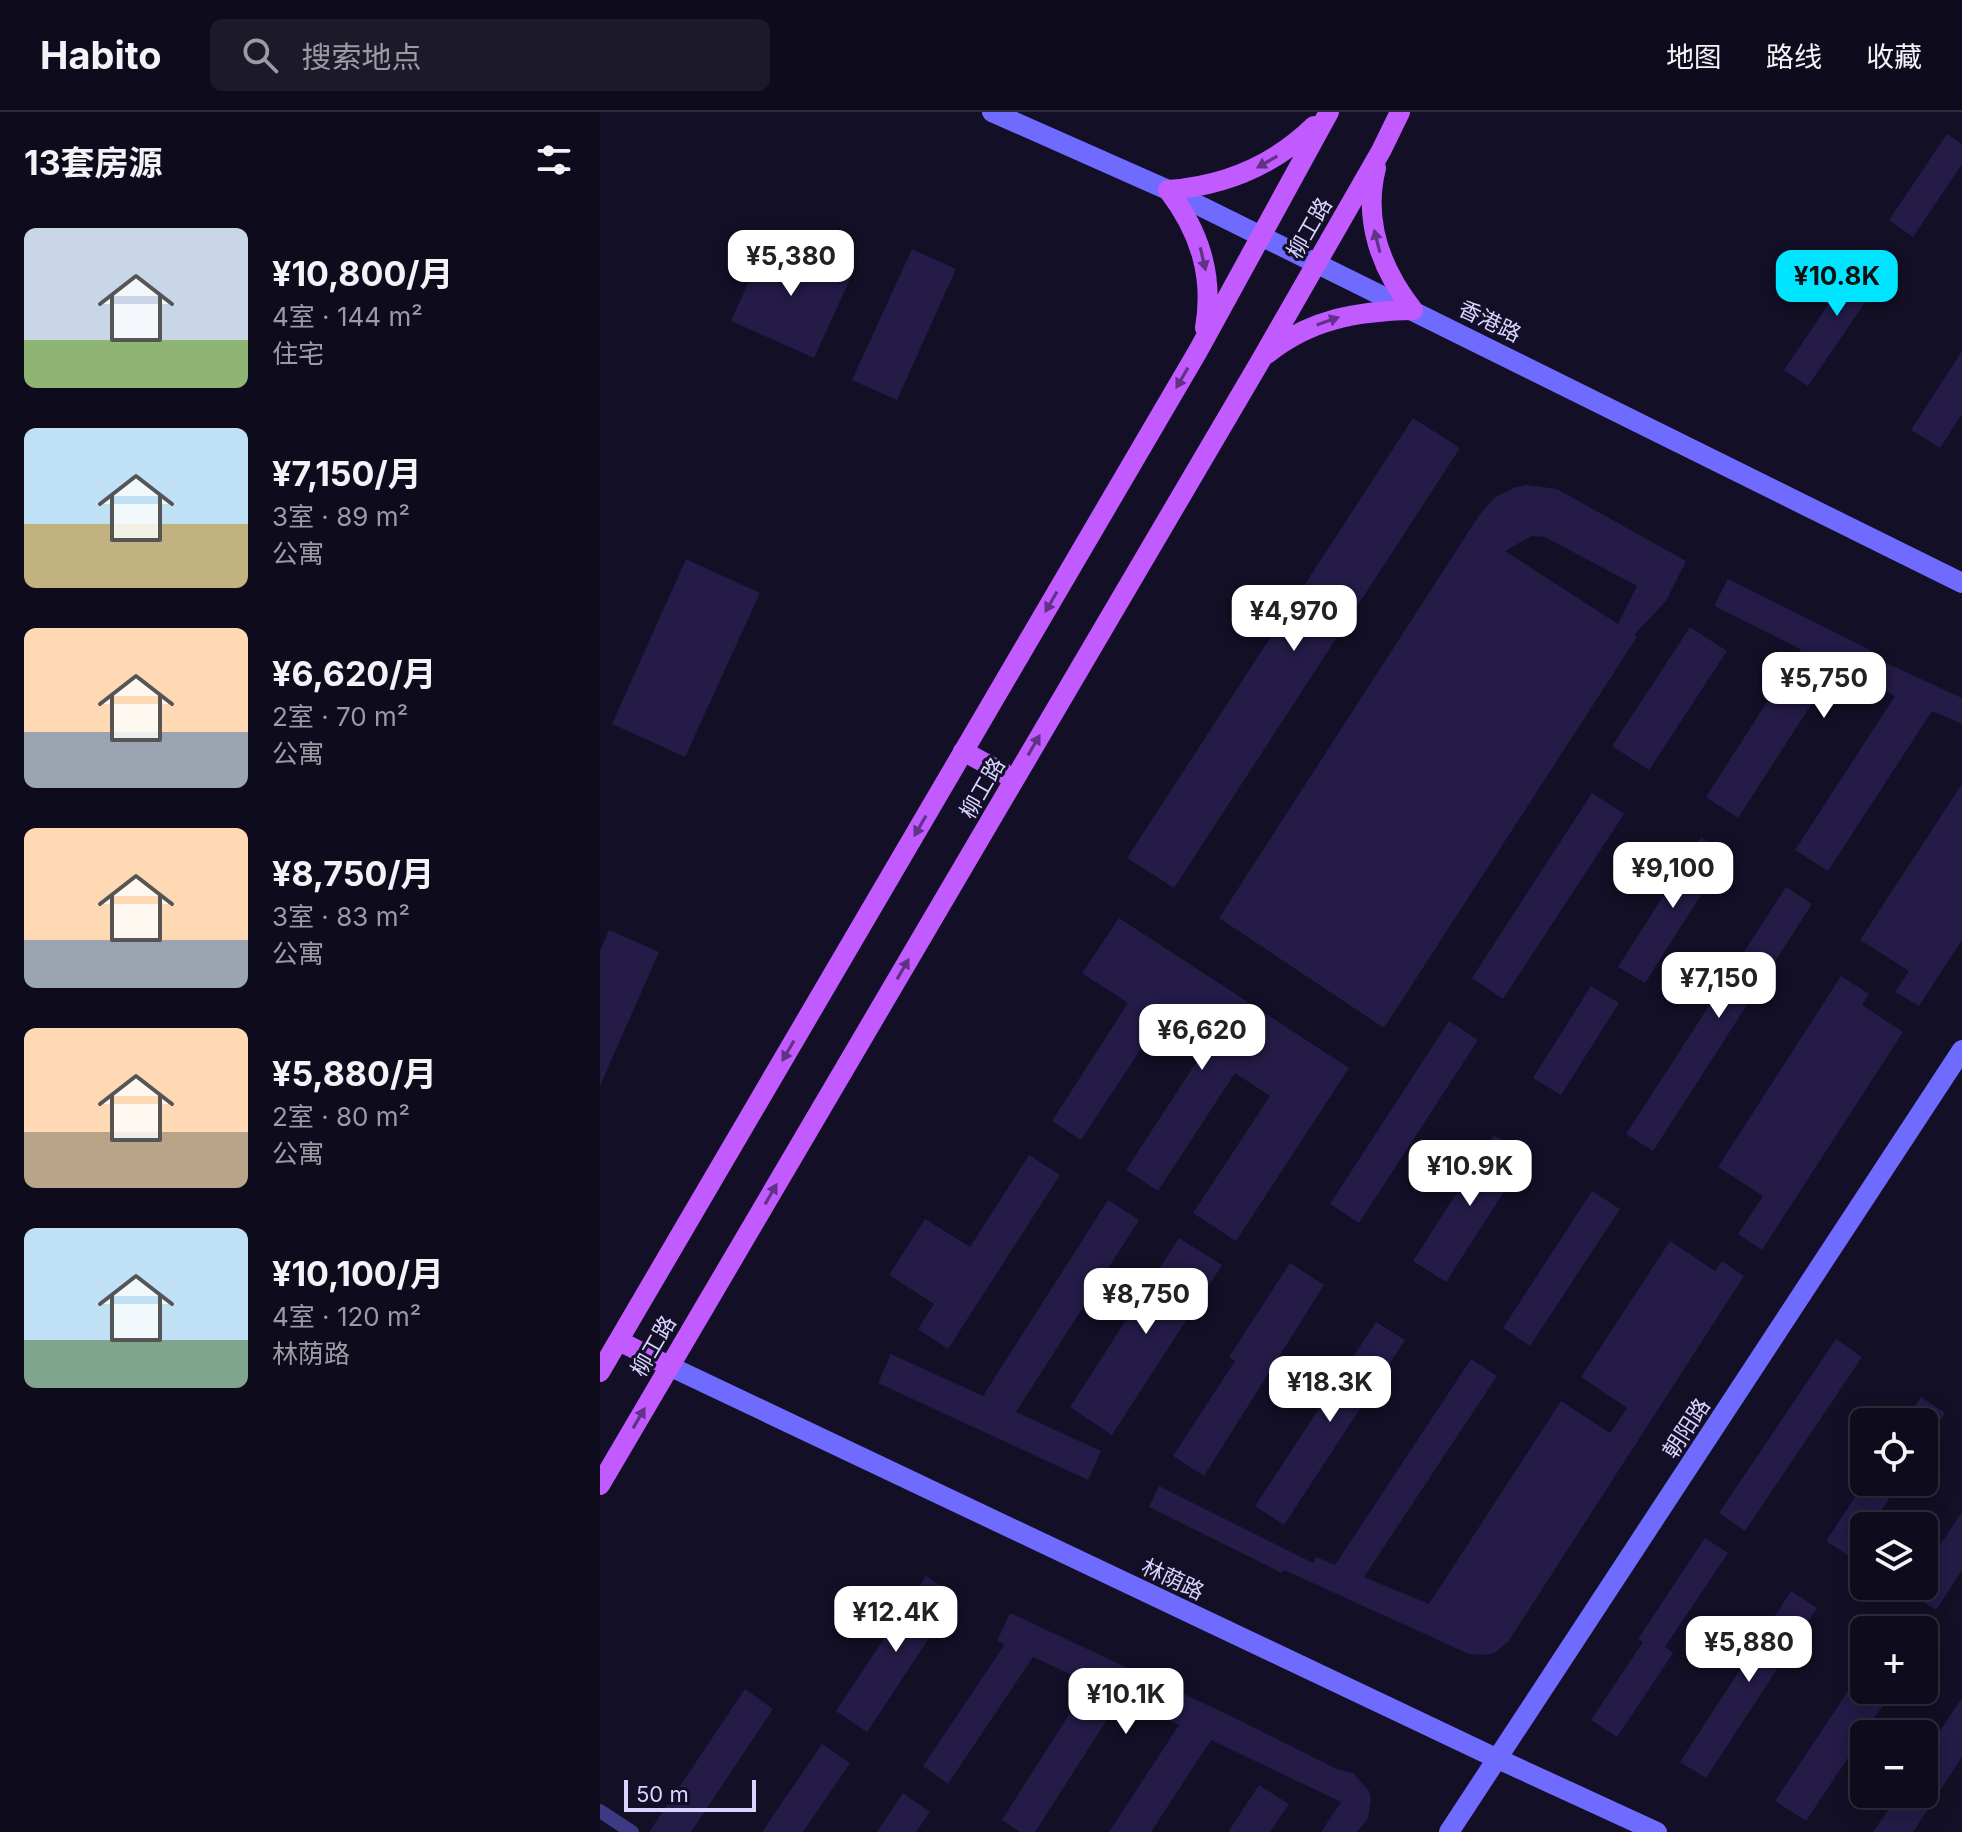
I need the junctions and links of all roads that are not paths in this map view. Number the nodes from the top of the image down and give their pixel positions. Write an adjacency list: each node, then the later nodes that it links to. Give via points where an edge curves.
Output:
1 (992, 112): 5 (street, 香港路)
2 (1328, 112): 5 (main road, one-way to 5, via 1288,149 1251,171 1210,185); 6 (main road, 柳工路)
3 (1400, 112): 4 (main road, 柳工路)
4 (1381, 151): 7 (main road, 柳工路); 8 (main road, one-way to 4, via 1389,275 1375,235 1372,206)
5 (1168, 190): 6 (street, 香港路); 9 (main road, one-way to 9, via 1192,226 1206,267 1208,310)
6 (1261, 236): 7 (street, 香港路); 9 (main road, 柳工路)
7 (1316, 263): 8 (street, 香港路); 10 (main road, 柳工路)
8 (1413, 310): 10 (main road, one-way to 8, via 1322,322 1357,313); 11 (street, 香港路)
9 (1198, 351): 12 (main road, 柳工路, one-way to 12)
10 (1261, 360): 13 (main road, 柳工路, one-way to 10)
11 (1962, 583)
12 (963, 751): 13 (main road); 15 (main road, 柳工路, one-way to 15)
13 (1014, 779): 16 (main road, 柳工路, one-way to 13)
14 (1962, 1050): 19 (street, 朝阳路)
15 (619, 1341): 16 (main road); 17 (main road, 柳工路)
16 (669, 1366): 18 (main road, 柳工路, one-way to 16); 19 (street, 林荫路)
17 (600, 1372)
18 (600, 1485)
19 (1498, 1759): 22 (street, 朝阳路); 23 (street, 林荫路)
20 (600, 1811): 21 (street)
21 (632, 1832)
22 (1449, 1832)
23 (1657, 1832)

